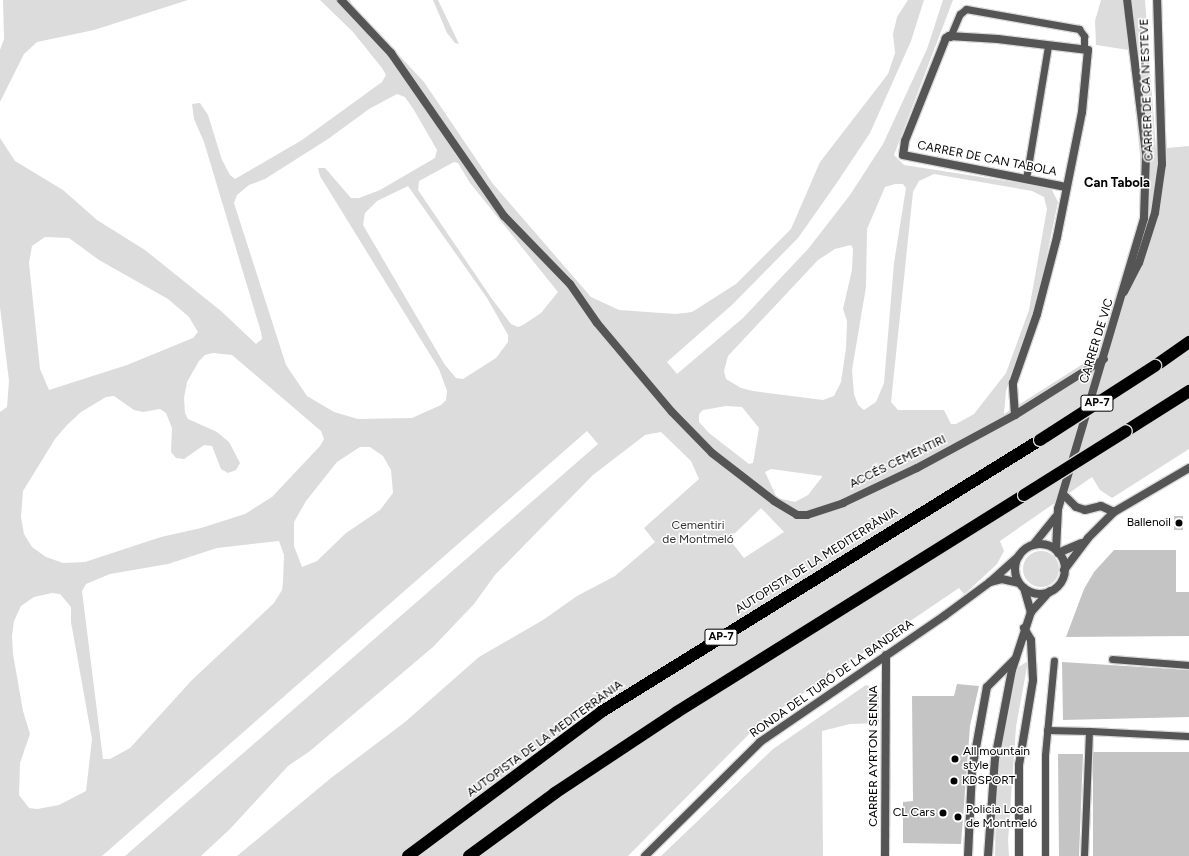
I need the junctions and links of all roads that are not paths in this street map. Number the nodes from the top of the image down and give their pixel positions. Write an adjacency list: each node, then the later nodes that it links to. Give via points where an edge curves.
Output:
1 (341, 0): 13 (street, ACCÉS CEMENTIRI, via 391,53 504,216 570,284 615,345 672,412 712,452 788,509 797,514 807,515 842,503 917,468)
2 (1127, 0): 9 (street, CARRER DE VIC, via 1146,154 1144,218)
3 (1157, 0): 9 (street, CARRER DE CA N'ESTEVE, via 1162,164 1155,213 1140,263)
4 (950, 36): 5 (street); 6 (lane, via 960,14 966,9 1079,29 1084,36); 7 (street, CARRER DE CAN TABOLA, via 946,38 905,141 903,155)
5 (1048, 46): 6 (street); 7 (lane)
6 (1084, 49): 8 (street, CARRER DE CAN TABOLA, via 1088,50 1088,68)
7 (1026, 179): 8 (street, CARRER DE CAN TABOLA)
8 (1066, 186): 13 (street, CARRER DE CAN TABOLA, via 1057,237 1038,314 1013,383)
9 (1124, 292): 11 (street, CARRER DE VIC)
10 (1189, 342): 36 (highway, AUTOPISTA DE LA MEDITERRÀNIA / AP-7, bridge, via 1040,440 602,712)
11 (1104, 359): 13 (street, ACCÉS CEMENTIRI); 15 (street, CARRER DE VIC)
12 (1189, 391): 37 (highway, bridge, via 684,708 555,793)
13 (1015, 415)
14 (1189, 468): 16 (street)
15 (1063, 494): 16 (street, via 1076,507 1085,510 1101,506); 17 (street, CARRER DE VIC)
16 (1114, 512): 18 (street)
17 (1056, 517): 19 (street, CARRER DE VIC); 20 (street, CARRER DE VIC)
18 (1088, 538): 20 (street, via 1076,547); 22 (street)
19 (1033, 545): 20 (street, via 1045,545); 21 (street)
20 (1057, 551): 22 (street)
21 (1019, 556): 23 (street, RONDA DEL TURÓ DE LA BANDERA); 24 (street, via 1015,571)
22 (1064, 570): 25 (street, via 1060,582)
23 (990, 582): 24 (street, via 1002,579); 28 (street, RONDA DEL TURÓ DE LA BANDERA)
24 (1022, 585): 25 (street, via 1035,593); 26 (street)
25 (1050, 591): 26 (street)
26 (1031, 612): 27 (street)
27 (1024, 628): 29 (street); 42 (street, via 1031,640 1033,680 1019,765)
28 (886, 655): 38 (street, RONDA DEL TURÓ DE LA BANDERA, via 760,742); 39 (street, CARRER AYRTON SENNA)
29 (1014, 659): 40 (street, via 988,687 972,770); 41 (street, via 995,759)
30 (1112, 659): 32 (lane)
31 (1054, 660): 33 (lane)
32 (1189, 665)
33 (1047, 730): 34 (lane); 43 (lane)
34 (1089, 731): 35 (lane); 44 (lane)
35 (1189, 736)
36 (408, 856)
37 (469, 856)
38 (645, 856)
39 (885, 856)
40 (968, 856)
41 (988, 856)
42 (1019, 856)
43 (1046, 856)
44 (1084, 856)

